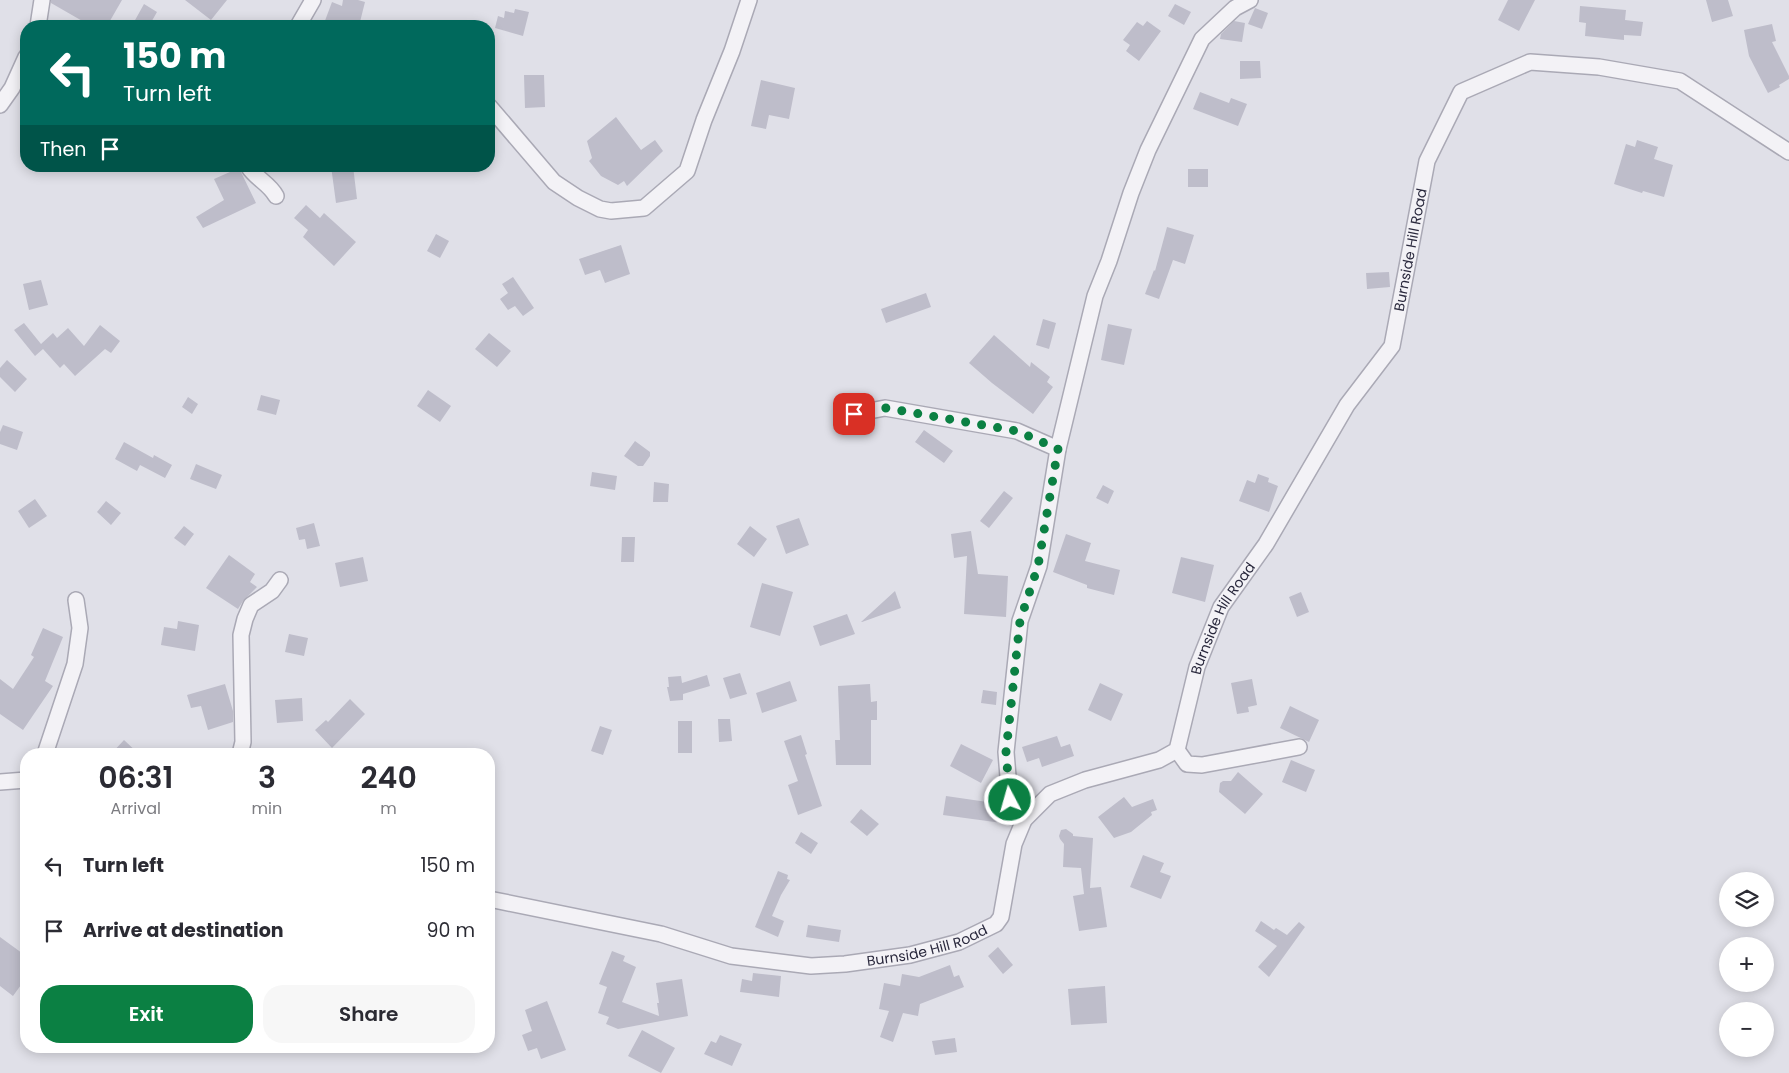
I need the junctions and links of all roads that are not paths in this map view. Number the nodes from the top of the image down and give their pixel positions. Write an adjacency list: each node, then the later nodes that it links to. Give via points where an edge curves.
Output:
1 (42, 0): 5 (street)
2 (313, 0): 6 (street)
3 (749, 0): 9 (street, via 686,171 644,208 611,211 578,198 554,182)
4 (1250, 0): 14 (street, via 1235,8 1202,39 1148,150 1095,296)
5 (39, 20)
6 (301, 20)
7 (20, 70): 8 (street)
8 (0, 105)
9 (495, 113)
10 (1789, 152): 20 (street, Burnside Hill Road, via 1680,81 1599,67 1530,62 1461,92 1427,161 1392,346 1347,405 1266,544 1221,607 1197,667)
11 (253, 172): 12 (street, via 272,187)
12 (276, 196)
13 (854, 414): 14 (street, via 886,408 1017,431)
14 (1058, 449): 23 (street, via 1038,566 1020,621 1006,752 1010,800)
15 (280, 580): 19 (street, via 272,590 251,604 241,635)
16 (76, 600): 18 (street, via 80,628 75,664)
17 (1299, 747): 20 (street, via 1202,765 1187,764)
18 (46, 748)
19 (242, 748)
20 (1177, 750): 23 (street, Burnside Hill Road, via 1159,760 1085,780 1050,794)
21 (20, 780): 22 (street)
22 (0, 782)
23 (1024, 820): 24 (street, Burnside Hill Road, via 1014,844 1001,917 996,924 959,942 910,955 811,966 731,956 661,934)
24 (495, 900)

